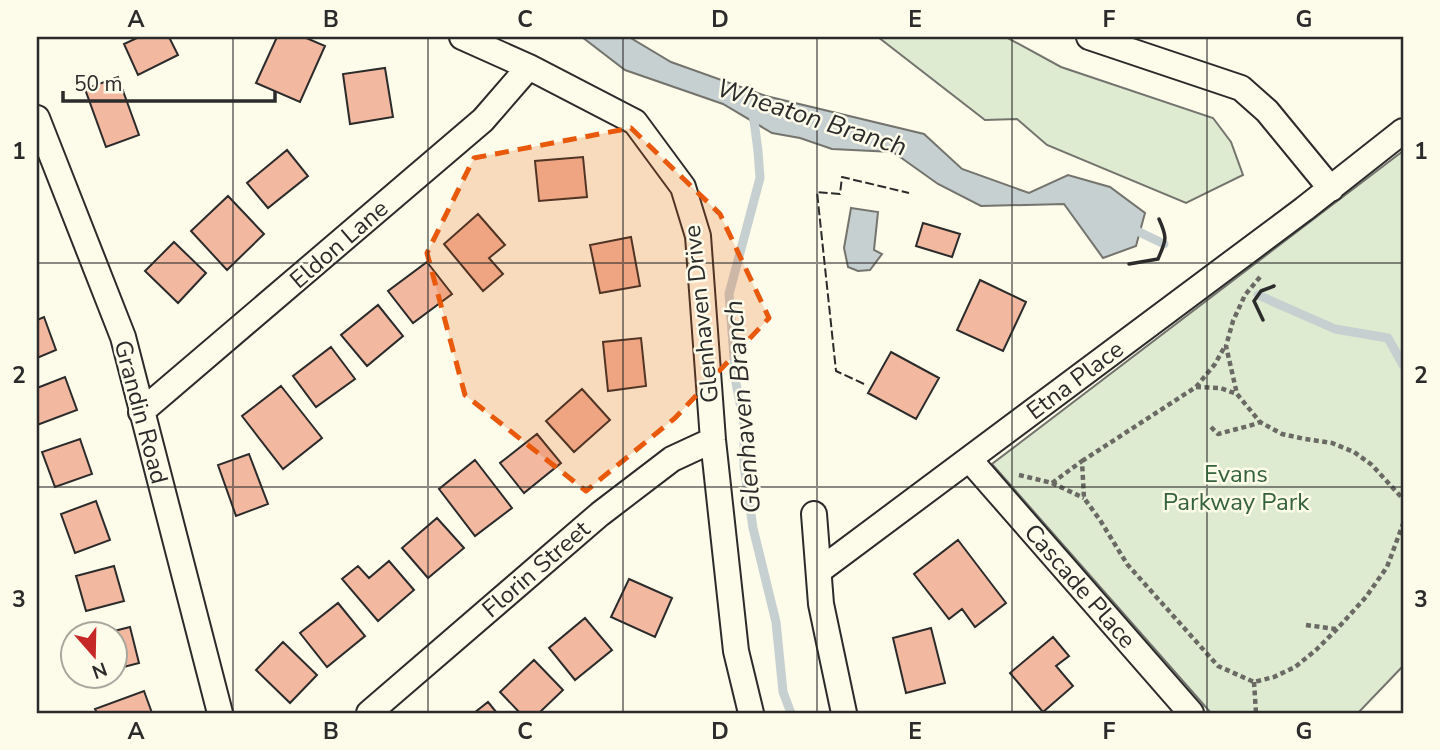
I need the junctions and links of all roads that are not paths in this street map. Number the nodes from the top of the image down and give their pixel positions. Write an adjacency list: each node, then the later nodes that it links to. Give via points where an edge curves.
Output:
1 (462, 37): 3 (street, Glenhaven Drive)
2 (1089, 37): 6 (street, via 1241,88 1267,111)
3 (529, 68): 7 (street, Eldon Lane, via 483,120); 8 (street, Glenhaven Drive, via 635,122 683,187 698,236)
4 (37, 118): 7 (street, Grandin Road, via 123,337)
5 (1403, 131): 6 (street, Etna Place)
6 (1331, 189): 9 (street, Etna Place)
7 (141, 412): 12 (street, Grandin Road)
8 (713, 440): 13 (street, Florin Street, via 672,459 600,514); 14 (street, Glenhaven Drive, via 736,650)
9 (969, 459): 11 (street, Etna Place); 16 (street, Cascade Place)
10 (814, 514): 11 (street)
11 (819, 571): 15 (street, via 821,604)
12 (220, 713)
13 (369, 713)
14 (751, 713)
15 (844, 713)
16 (1191, 713)

